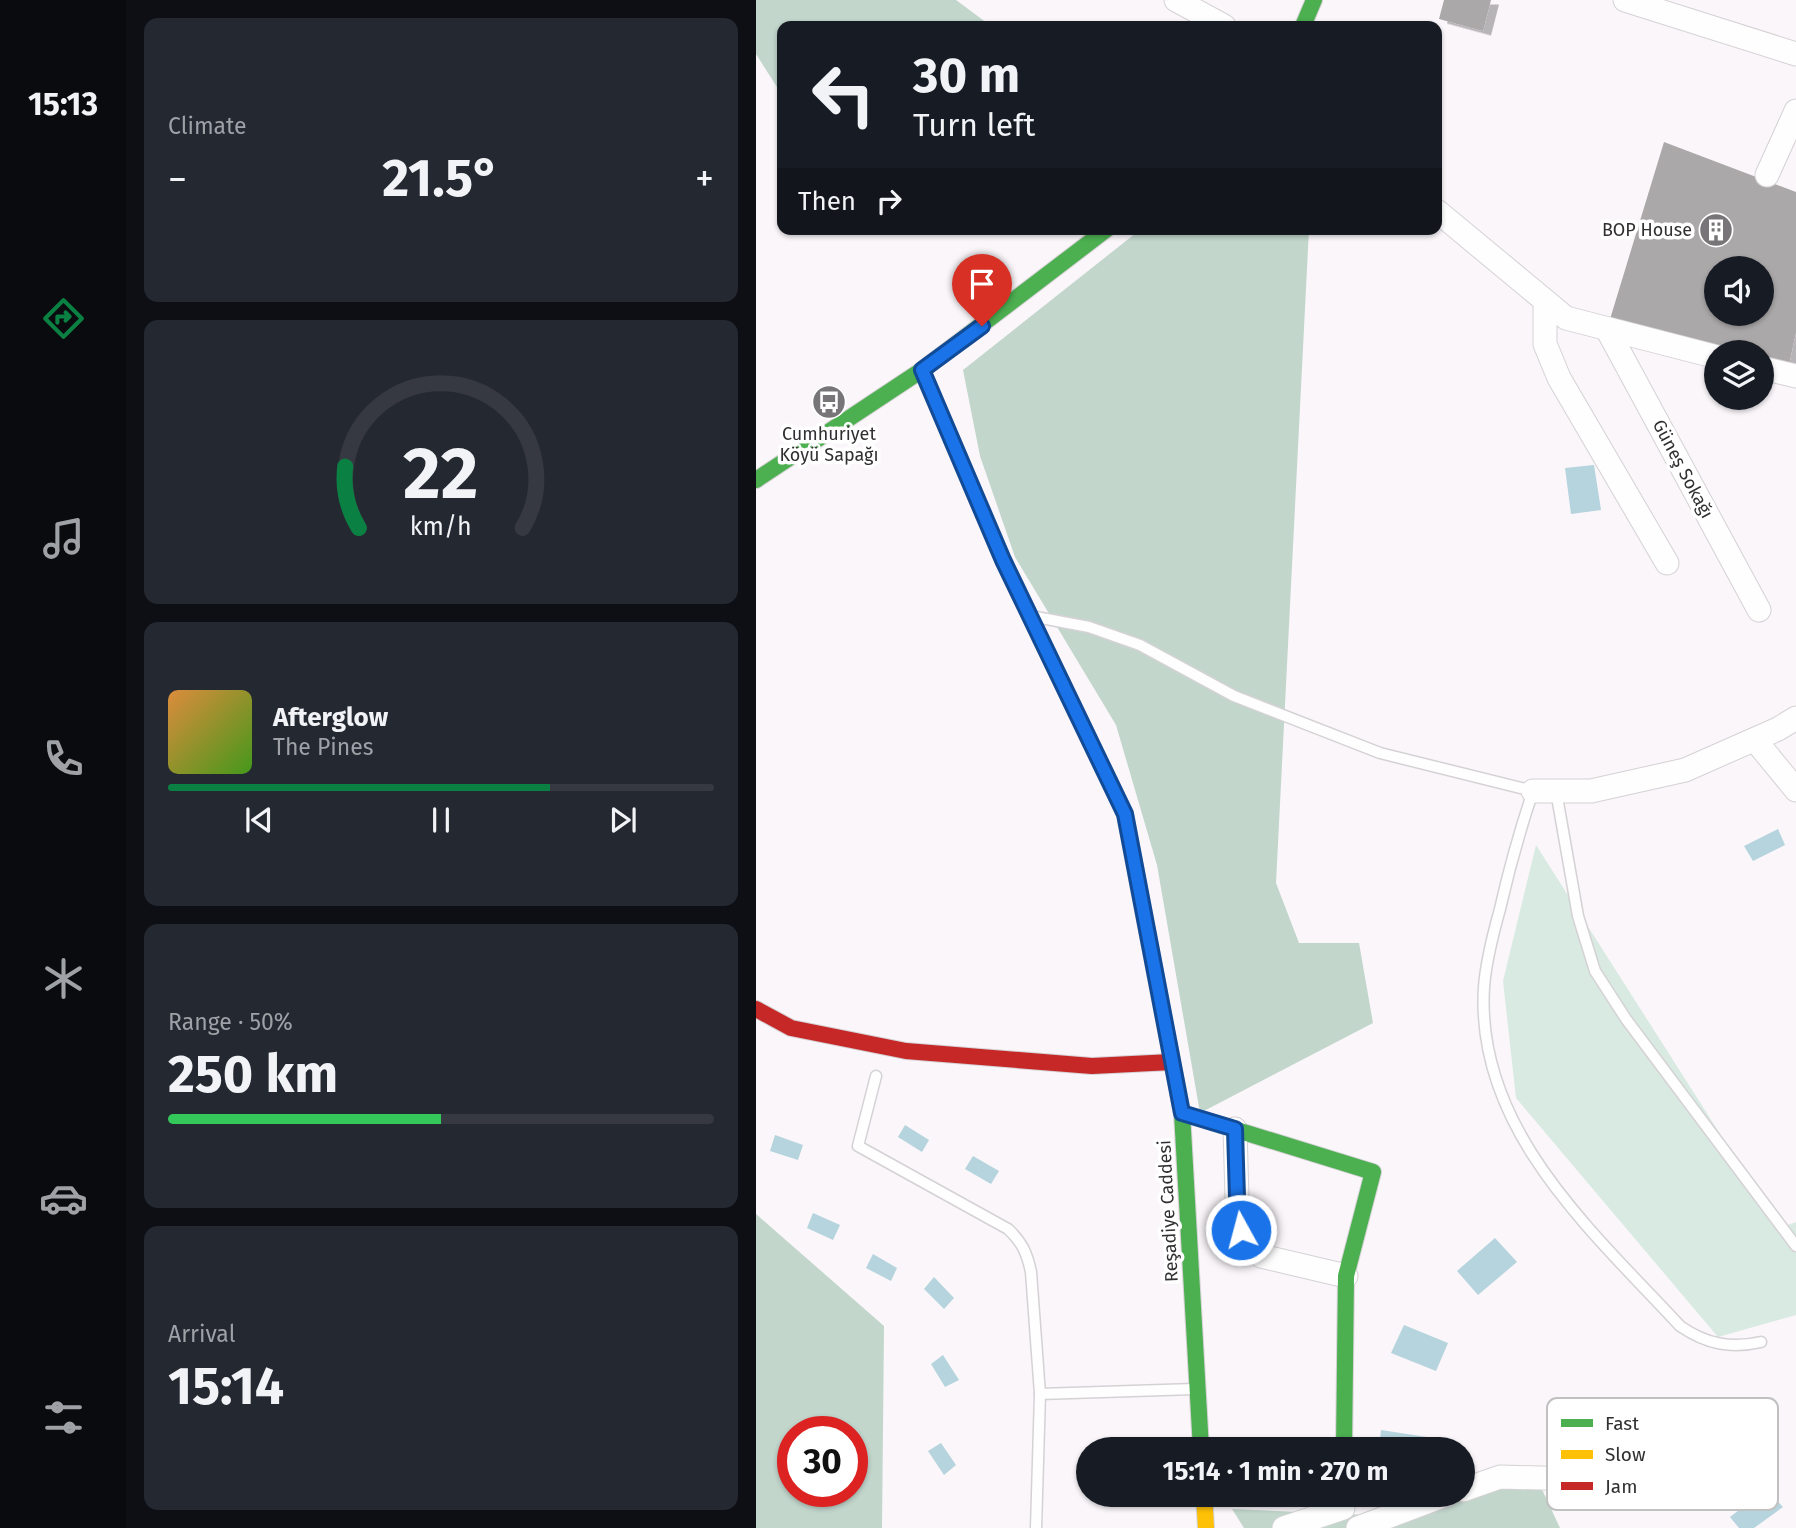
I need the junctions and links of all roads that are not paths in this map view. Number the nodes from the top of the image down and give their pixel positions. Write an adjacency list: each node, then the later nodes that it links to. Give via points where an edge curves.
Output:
1 (1176, 0): 4 (street)
2 (1314, 0): 5 (street)
3 (1625, 0): 6 (street)
4 (1215, 21)
5 (1305, 21)
6 (1796, 54)
7 (1796, 111): 8 (street)
8 (1768, 175)
9 (1442, 215): 11 (street)
10 (1099, 235): 14 (street)
11 (1545, 301): 12 (street, via 1566,318); 18 (street, via 1545,344 1559,378)
12 (1607, 329): 13 (street); 19 (street, Güneş Sokağı)
13 (1704, 354)
14 (922, 370): 17 (street); 20 (street, Reşadiye Caddesi)
15 (1774, 371): 16 (street)
16 (1796, 376)
17 (756, 480)
18 (1667, 563)
19 (1759, 610)
20 (1030, 616): 24 (lane, via 1089,627 1140,645 1234,696 1380,753); 26 (street, Reşadiye Caddesi, via 1125,814)
21 (1796, 718): 22 (street)
22 (1755, 740): 23 (street); 24 (street, via 1685,770 1591,791)
23 (1796, 790)
24 (1545, 791): 30 (lane, via 1595,971); 32 (lane, via 1518,834 1488,955 1484,1017 1497,1084 1521,1138 1551,1182 1680,1326 1712,1343 1743,1346)
25 (756, 1009): 26 (street, via 791,1028 906,1051 1092,1066)
26 (1172, 1062): 28 (street, Reşadiye Caddesi)
27 (876, 1076): 34 (lane, via 858,1146 1008,1228 1027,1253)
28 (1182, 1113): 29 (street); 33 (street, Reşadiye Caddesi)
29 (1235, 1129): 31 (street, via 1241,1230 1261,1256); 31 (street, via 1373,1172)
30 (1796, 1246)
31 (1346, 1276): 36 (street)
32 (1761, 1342)
33 (1198, 1389): 34 (lane); 35 (street, Reşadiye Caddesi)
34 (1040, 1394): 42 (lane)
35 (1200, 1437)
36 (1344, 1437)
37 (1547, 1478): 38 (street, via 1500,1477)
38 (1475, 1486)
39 (1205, 1507): 43 (street)
40 (1343, 1507): 44 (street)
41 (1414, 1507): 45 (street)
42 (1036, 1528)
43 (1206, 1528)
44 (1284, 1528)
45 (1358, 1528)

